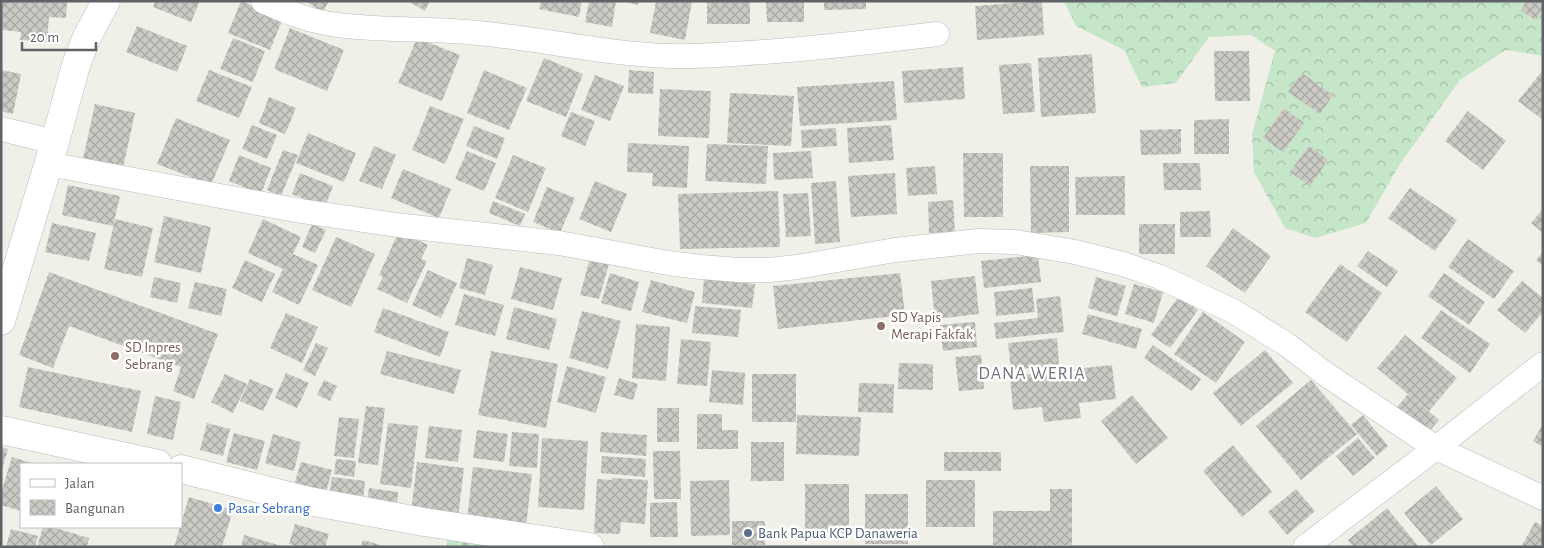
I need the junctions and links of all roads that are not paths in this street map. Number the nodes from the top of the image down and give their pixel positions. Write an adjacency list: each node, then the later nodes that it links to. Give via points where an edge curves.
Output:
1 (106, 1): 5 (main road, via 76,64)
2 (263, 1): 3 (street, via 290,14 338,25 477,32 667,56 783,50)
3 (937, 34)
4 (1, 129): 5 (street)
5 (51, 153): 6 (main road); 9 (street, via 301,211 560,243 700,267 770,270 895,250 979,241 1016,242 1075,252 1150,274 1234,311)
6 (1, 321)
7 (1543, 364): 9 (street)
8 (1, 430): 10 (main road)
9 (1436, 448): 12 (street); 14 (street)
10 (153, 463)
11 (182, 469): 13 (main road, via 309,500 424,522)
12 (1543, 498)
13 (590, 547)
14 (1305, 547)

